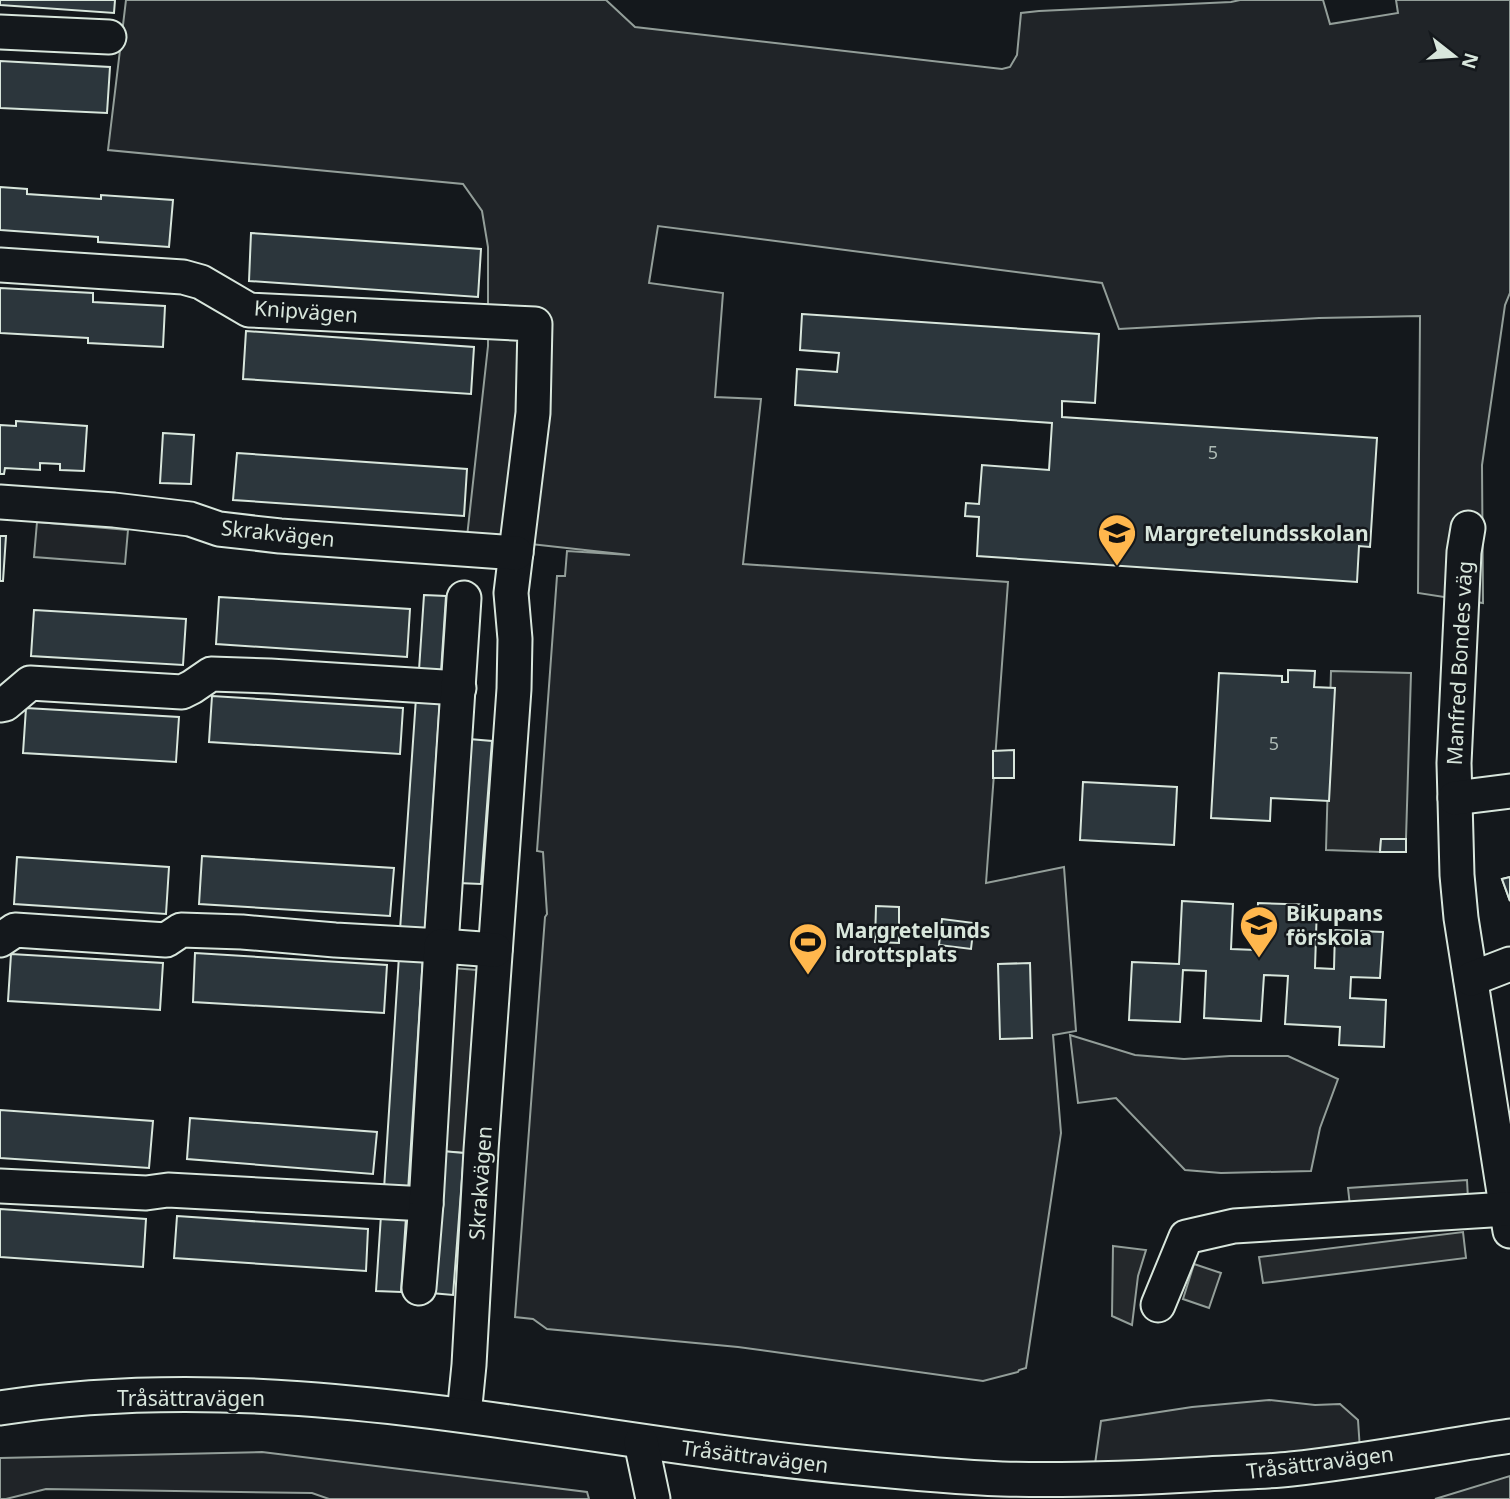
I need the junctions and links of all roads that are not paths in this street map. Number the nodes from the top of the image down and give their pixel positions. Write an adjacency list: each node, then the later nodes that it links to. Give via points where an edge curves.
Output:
1 (0, 32): 2 (street)
2 (109, 37)
3 (0, 265): 4 (street, Knipvägen, via 183,277 201,282 249,310)
4 (535, 324): 7 (street, Skrakvägen, via 533,413)
5 (0, 502): 7 (street, Skrakvägen, via 190,519 219,529 280,536)
6 (1468, 528): 12 (street, Manfred Bondes väg)
7 (516, 553): 15 (street, Skrakvägen, via 511,593 514,689)
8 (464, 598): 9 (street)
9 (459, 688): 10 (street, via 211,674 181,692 30,683); 14 (street)
10 (0, 705)
11 (1510, 791): 12 (street, Manfred Bondes väg)
12 (1455, 798): 17 (street, Manfred Bondes väg, via 1457,875)
13 (0, 940): 14 (street, via 15,930 166,940 181,930)
14 (442, 946): 15 (street); 19 (street)
15 (495, 950): 24 (street, Skrakvägen)
16 (1510, 964): 17 (street)
17 (1471, 979): 20 (street, Manfred Bondes väg)
18 (0, 1186): 19 (street)
19 (426, 1204): 21 (street)
20 (1508, 1220): 22 (street, via 1234,1226 1186,1237)
21 (419, 1289)
22 (1158, 1305)
23 (0, 1408): 24 (street, Tråsättravägen, via 135,1395 226,1395)
24 (464, 1415): 26 (street, Tråsättravägen)
25 (1510, 1436): 26 (street, Tråsättravägen, via 1289,1469 1029,1479 847,1467)
26 (641, 1442): 27 (street)
27 (653, 1499)

